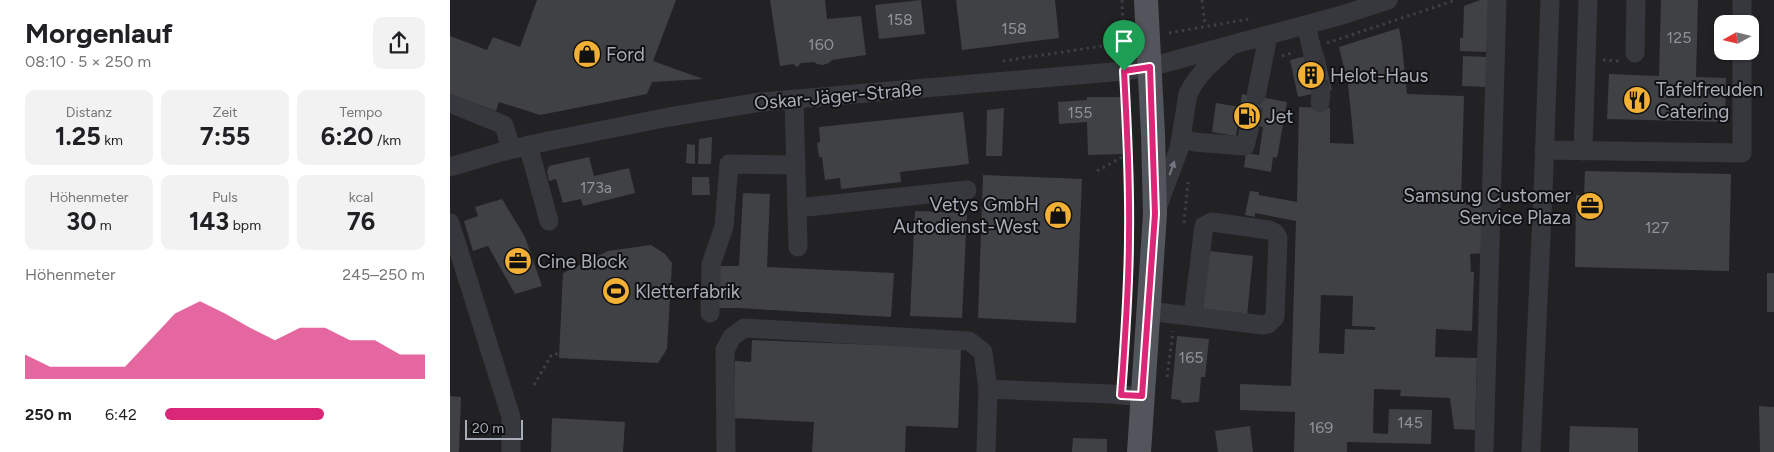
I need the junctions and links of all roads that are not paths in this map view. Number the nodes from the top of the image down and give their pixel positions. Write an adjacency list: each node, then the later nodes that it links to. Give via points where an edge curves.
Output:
1 (1146, 0): 15 (main road)
2 (1388, 0): 9 (street, Oskar-Jäger-Straße)
3 (1497, 0): 41 (street)
4 (1550, 0): 22 (street)
5 (1588, 0): 23 (street)
6 (1636, 0): 12 (street)
7 (1742, 0): 8 (street)
8 (1742, 15)
9 (1306, 25): 10 (street, Oskar-Jäger-Straße); 13 (street)
10 (1268, 36): 11 (street, Oskar-Jäger-Straße); 16 (street)
11 (1230, 46): 15 (street, Oskar-Jäger-Straße); 20 (street, Oskar-Jäger-Straße, via 1205,69 1188,94)
12 (1635, 53)
13 (1313, 54)
14 (1742, 60): 23 (street, via 1742,153)
15 (1150, 67): 17 (street, Oskar-Jäger-Straße); 28 (main road)
16 (1256, 96)
17 (794, 99): 21 (street, Oskar-Jäger-Straße, via 669,117); 24 (street)
18 (450, 103): 21 (street, via 504,125)
19 (1250, 125): 20 (street, via 1245,146)
20 (1181, 138): 28 (street, Oskar-Jäger-Straße, one-way to 20)
21 (520, 147): 25 (street, Oskar-Jäger-Straße); 29 (street)
22 (1544, 150): 23 (street); 42 (street)
23 (1583, 151)
24 (796, 165): 27 (street); 33 (street, via 729,164 724,227 712,264)
25 (450, 167)
26 (967, 190): 27 (street)
27 (797, 208): 31 (street)
28 (1155, 214): 32 (main road)
29 (549, 221)
30 (450, 223): 37 (street, via 511,417)
31 (798, 247)
32 (1148, 311): 34 (street); 36 (main road)
33 (710, 313)
34 (1193, 316): 34 (street, via 1263,325 1272,322 1275,317 1276,233 1208,222 1204,226)
35 (988, 390): 36 (street); 38 (street, via 983,352 969,341 744,328 732,336 725,350); 39 (street)
36 (1142, 396): 40 (main road)
37 (511, 452)
38 (726, 452)
39 (986, 452)
40 (1139, 452)
41 (1484, 452)
42 (1531, 452)

